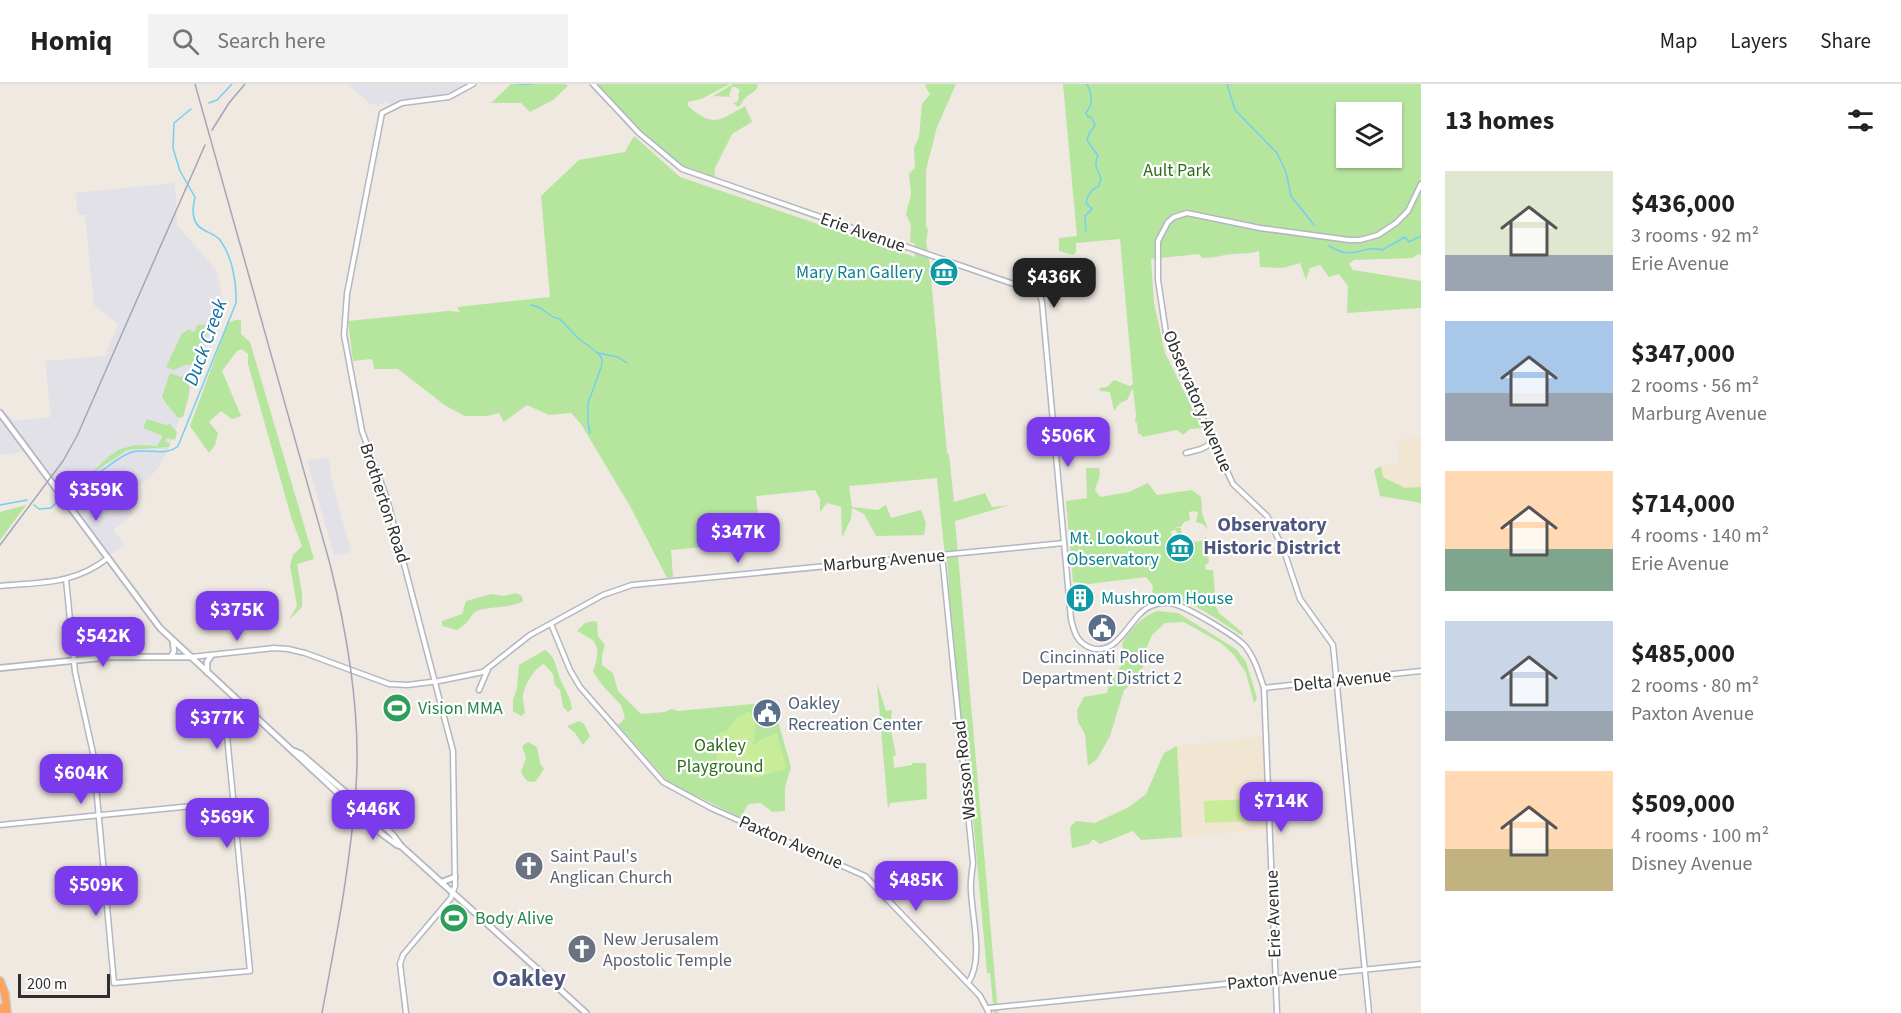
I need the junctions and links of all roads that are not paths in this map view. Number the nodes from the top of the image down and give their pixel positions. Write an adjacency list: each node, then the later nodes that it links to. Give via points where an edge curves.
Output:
1 (473, 84): 23 (street, Brotherton Road, via 449,97 402,103 382,113 347,294 344,335 362,431 387,499)
2 (593, 84): 7 (street, Erie Avenue, via 639,133 682,170 1034,291 1041,297)
3 (1421, 184): 5 (street, Observatory Avenue, via 1408,211 1396,223 1378,236 1360,240 1260,228 1191,213 1168,222 1158,246 1158,280 1166,333)
4 (0, 413): 9 (main road)
5 (1212, 438): 6 (street, via 1208,446); 22 (street, Observatory Avenue, via 1233,484 1268,516 1300,599 1332,640)
6 (1186, 453)
7 (1064, 543): 8 (street, Marburg Avenue); 24 (street, Erie Avenue, via 1071,619 1076,636 1084,645 1095,649 1113,645 1142,611 1155,604 1174,604 1246,647)
8 (944, 554): 12 (street, Marburg Avenue, via 632,585 610,592); 37 (street, Wasson Road, via 973,863 976,960)
9 (108, 558): 10 (street, via 86,573); 13 (main road)
10 (66, 579): 11 (street); 17 (street)
11 (0, 586)
12 (550, 624): 19 (street, Marburg Avenue, via 522,640); 37 (street, Paxton Avenue, via 580,687 663,782 711,808 865,876)
13 (173, 642): 15 (main road); 16 (main road)
14 (211, 656): 16 (street, Marburg Avenue); 21 (main road); 23 (street, Marburg Avenue, via 288,649 388,684)
15 (171, 657): 16 (main road); 17 (main road)
16 (190, 657): 21 (main road)
17 (75, 660): 18 (main road); 28 (street, via 93,753)
18 (2, 668)
19 (488, 668): 23 (street, Marburg Avenue); 25 (street)
20 (1421, 671): 22 (street, Delta Avenue)
21 (207, 672): 26 (main road)
22 (1336, 680): 24 (street, Delta Avenue); 34 (street, Observatory Avenue)
23 (435, 682): 30 (street, Brotherton Road, via 453,750)
24 (1264, 688): 35 (street, Erie Avenue)
25 (479, 690)
26 (245, 707): 27 (street, via 227,736); 31 (main road, via 382,834)
27 (233, 802): 28 (street); 28 (street, via 250,970 114,983)
28 (98, 814): 29 (street)
29 (0, 825)
30 (455, 877): 31 (main road); 32 (street, Brotherton Road)
31 (442, 882): 32 (main road)
32 (453, 892): 41 (street, via 406,950 400,964); 42 (main road)
33 (1421, 964): 34 (street, Paxton Avenue)
34 (1364, 970): 35 (street, Paxton Avenue); 44 (street, Observatory Avenue)
35 (1276, 979): 39 (street, Paxton Avenue); 43 (street, Erie Avenue)
36 (0, 981): 40 (highway, via 5,994)
37 (968, 983): 39 (street, Paxton Avenue)
38 (0, 992): 40 (highway)
39 (988, 1010)
40 (4, 1012)
41 (406, 1013)
42 (586, 1013)
43 (1277, 1013)
44 (1369, 1013)

